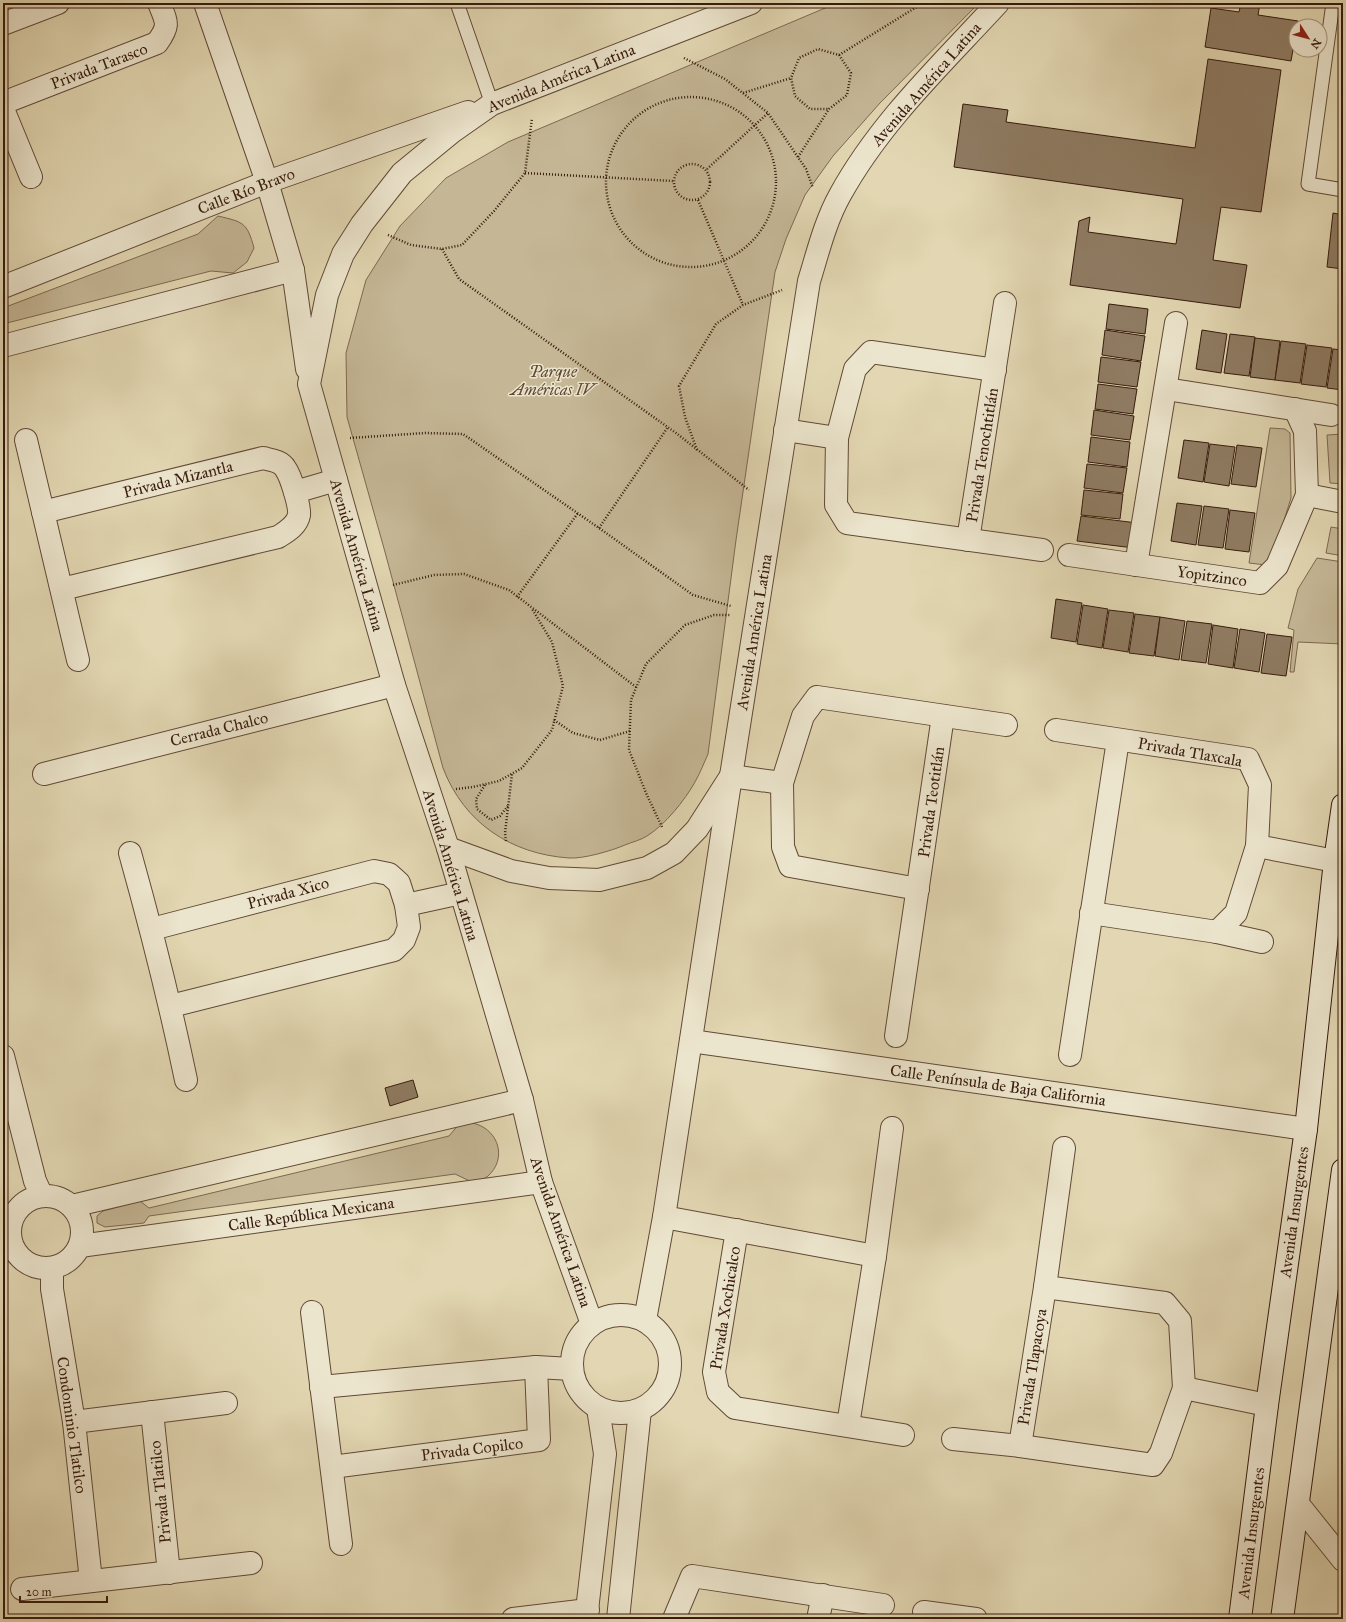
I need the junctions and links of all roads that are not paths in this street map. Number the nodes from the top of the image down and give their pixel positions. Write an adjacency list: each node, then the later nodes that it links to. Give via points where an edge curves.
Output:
1 (58, 3): 8 (street)
2 (205, 3): 13 (street)
3 (457, 3): 10 (lane)
4 (751, 3): 10 (street, Avenida América Latina)
5 (998, 3): 25 (street, Avenida América Latina, via 904,104 864,156 840,196 826,226 809,281)
6 (1333, 3): 14 (lane, via 1308,184)
7 (163, 4): 9 (street, Privada Tarasco, via 167,21 165,32 157,43)
8 (3, 24)
9 (3, 103)
10 (492, 104): 13 (street, Calle Río Bravo); 21 (street, Avenida América Latina, via 402,172 362,224 343,254 327,295)
11 (3, 110): 12 (street)
12 (31, 177)
13 (267, 182): 15 (street); 16 (street, Calle Río Bravo)
14 (1343, 190)
15 (293, 270): 19 (street); 21 (street)
16 (3, 287)
17 (1005, 303): 20 (street, Privada Tenochtitlán)
18 (1176, 323): 22 (street)
19 (3, 346)
20 (995, 370): 26 (street, Privada Tenochtitlán, via 870,352 855,369); 33 (street, Privada Tenochtitlán)
21 (309, 384): 28 (street, Avenida América Latina)
22 (1166, 389): 23 (street); 36 (street)
23 (1295, 409): 24 (street); 30 (street, Yopitzinco, via 1305,431)
24 (1331, 415)
25 (785, 430): 26 (street); 45 (street, Avenida América Latina)
26 (836, 438): 33 (street, Privada Tenochtitlán, via 836,505 848,522)
27 (26, 440): 32 (street)
28 (336, 480): 29 (street); 39 (street, Avenida América Latina)
29 (295, 492): 32 (street, Privada Mizantla, via 285,467 274,460 263,458); 37 (street, Privada Mizantla, via 299,516 292,528 278,537)
30 (1308, 496): 31 (street); 36 (street, Yopitzinco, via 1277,566 1260,583)
31 (1343, 502)
32 (43, 512): 37 (street)
33 (968, 540): 34 (street, Privada Tenochtitlán)
34 (1042, 550)
35 (1069, 554): 36 (street, Yopitzinco)
36 (1136, 565)
37 (62, 589): 38 (street)
38 (78, 660)
39 (394, 685): 44 (street, Cerrada Chalco); 49 (street, Avenida América Latina)
40 (943, 716): 41 (street); 46 (street, via 817,697 803,716); 52 (street, Privada Teotitlán)
41 (1006, 725)
42 (1056, 730): 43 (street, Privada Tlaxcala)
43 (1118, 740): 48 (street, Privada Tlaxcala, via 1248,759 1260,785); 55 (street, Privada Tlaxcala)
44 (44, 774)
45 (731, 776): 46 (street); 49 (street, via 697,829 674,853 647,868 599,880 549,878 511,871); 61 (street, Avenida América Latina)
46 (782, 783): 52 (street, via 784,848 790,866)
47 (1343, 804): 51 (street, Avenida Insurgentes)
48 (1257, 846): 51 (street); 57 (street, Privada Tlaxcala, via 1236,913)
49 (448, 848): 53 (street, Avenida América Latina)
50 (130, 853): 56 (street)
51 (1335, 861): 67 (street, Avenida Insurgentes)
52 (918, 888): 60 (street, Privada Teotitlán)
53 (461, 893): 54 (street); 65 (street, Avenida América Latina)
54 (406, 905): 56 (street, Privada Xico, via 399,883 389,874 374,871); 59 (street, Privada Xico, via 409,927 404,940 394,950)
55 (1091, 913): 57 (street); 62 (street, Privada Tlaxcala)
56 (152, 929): 59 (street)
57 (1217, 932): 58 (street)
58 (1262, 942)
59 (171, 1006): 64 (street)
60 (896, 1036)
61 (691, 1041): 67 (street, Calle Península de Baja California); 73 (street, Avenida América Latina)
62 (1070, 1055)
63 (3, 1056): 71 (street, via 35,1181)
64 (186, 1080)
65 (522, 1100): 70 (street, Avenida América Latina); 72 (street)
66 (892, 1128): 76 (street)
67 (1306, 1129): 88 (street, Avenida Insurgentes)
68 (1064, 1148): 79 (street, Privada Tlapacoya)
69 (1343, 1170): 77 (street)
70 (541, 1182): 75 (street, Calle República Mexicana); 82 (street, Avenida América Latina)
71 (42, 1196): 72 (street, via 50,1195 63,1199); 78 (street, via 26,1201 18,1209 12,1220 10,1233 12,1245 18,1256 39,1268)
72 (72, 1206): 75 (street, via 83,1225)
73 (664, 1217): 74 (street); 81 (street, Avenida América Latina)
74 (737, 1230): 76 (street); 93 (street, Privada Xochicalco, via 714,1372 718,1392 735,1408)
75 (80, 1246): 78 (street, via 73,1257 64,1264)
76 (875, 1256): 93 (street)
77 (1338, 1257): 98 (street)
78 (52, 1268): 92 (street, Condominio Tlatilco, via 52,1289)
79 (1045, 1287): 86 (street, Privada Tlapacoya, via 1165,1303 1180,1321); 96 (street, Privada Tlapacoya)
80 (312, 1312): 85 (street)
81 (645, 1320): 82 (street, via 632,1315 618,1314); 90 (street, via 658,1330 667,1343 671,1358 664,1389 654,1401)
82 (592, 1324): 84 (street, via 576,1344)
83 (536, 1367): 84 (street); 85 (street); 97 (street, Privada Copilco, via 539,1440)
84 (572, 1369): 89 (street, via 576,1385 585,1398)
85 (322, 1387): 97 (street)
86 (1184, 1388): 88 (street); 96 (street, Privada Tlapacoya, via 1161,1453 1153,1465)
87 (226, 1403): 91 (street)
88 (1267, 1405): 114 (street, Avenida Insurgentes)
89 (598, 1408): 90 (street, via 611,1413); 108 (street, via 606,1454)
90 (640, 1410): 110 (street)
91 (152, 1412): 92 (street); 102 (street, Privada Tlatilco)
92 (74, 1422): 103 (street, Condominio Tlatilco)
93 (848, 1426): 94 (street, Privada Xochicalco)
94 (903, 1435)
95 (953, 1439): 96 (street, Privada Tlapacoya)
96 (1020, 1446)
97 (332, 1467): 99 (street)
98 (1298, 1504): 100 (street); 115 (street)
99 (342, 1544)
100 (1343, 1560)
101 (251, 1563): 102 (street)
102 (169, 1573): 103 (street)
103 (91, 1581): 104 (street)
104 (22, 1589)
105 (823, 1595): 106 (street); 111 (street, via 692,1576); 112 (street)
106 (884, 1605)
107 (924, 1612): 113 (street)
108 (587, 1615): 109 (street)
109 (513, 1619)
110 (618, 1619)
111 (674, 1619)
112 (818, 1619)
113 (976, 1619)
114 (1240, 1619)
115 (1282, 1619)

